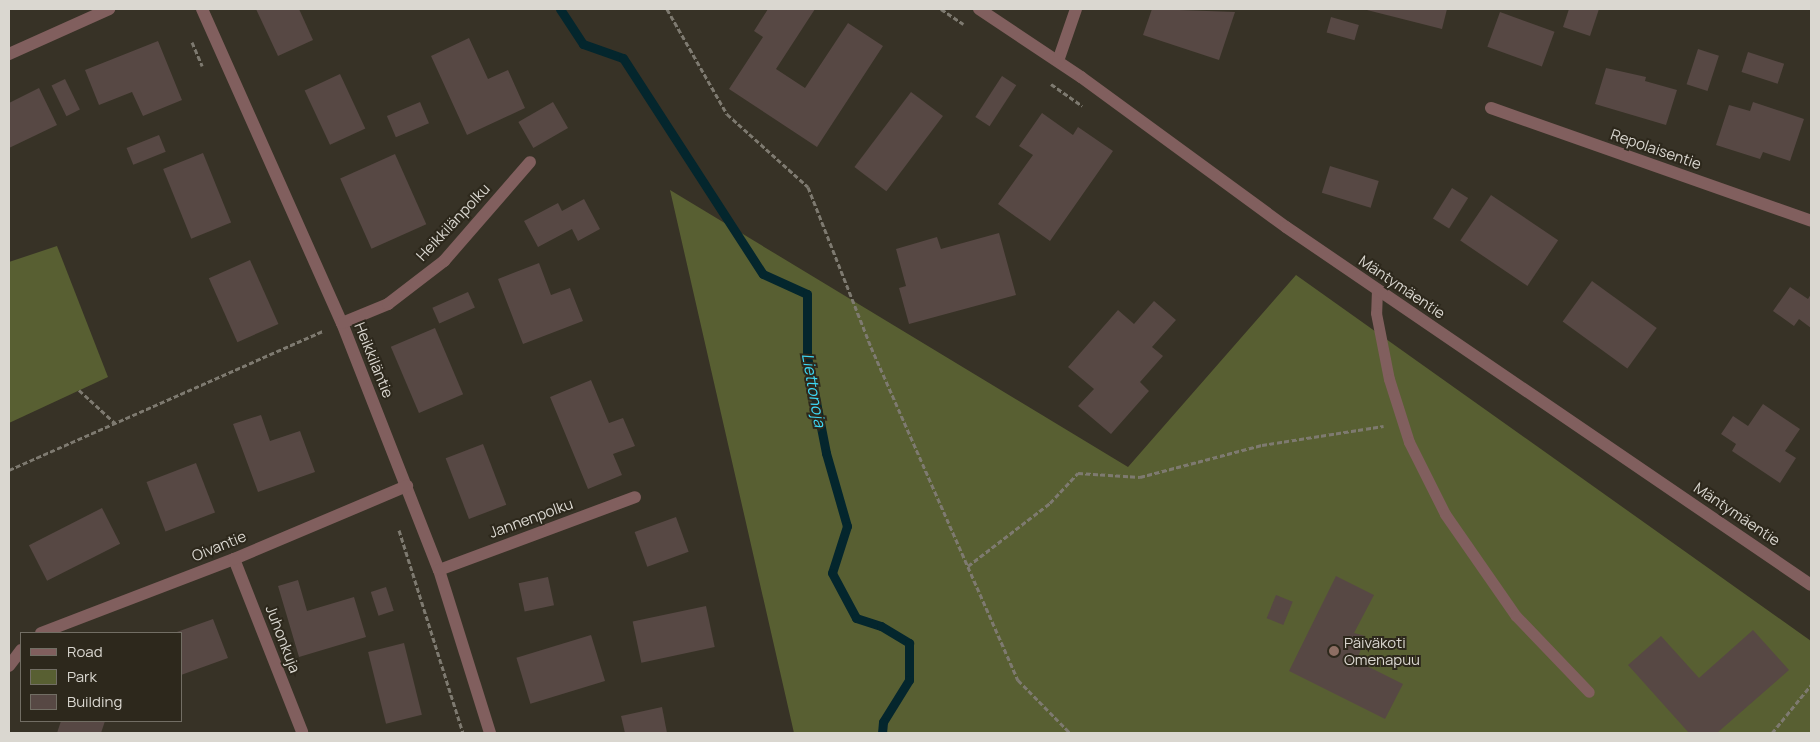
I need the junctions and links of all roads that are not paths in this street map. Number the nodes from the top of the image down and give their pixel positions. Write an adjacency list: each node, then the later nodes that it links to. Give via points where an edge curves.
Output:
1 (109, 9): 5 (street)
2 (202, 9): 11 (street, Heikkiläntie)
3 (979, 9): 6 (street, Mäntymäentie)
4 (1076, 9): 6 (street)
5 (9, 54)
6 (1058, 61): 10 (street, Mäntymäentie)
7 (1491, 108): 9 (street, Repolaisentie)
8 (530, 162): 11 (street, Heikkilänpolku, via 444,260 388,304)
9 (1811, 222)
10 (1377, 289): 16 (street, Mäntymäentie); 18 (lane, via 1376,313 1388,379 1402,422 1445,514 1516,616)
11 (342, 323): 12 (street, Heikkiläntie)
12 (406, 486): 14 (street, Oivantie); 15 (street, Heikkiläntie)
13 (635, 497): 15 (street, Jannenpolku)
14 (234, 559): 17 (street, Oivantie); 19 (street, Juhonkuja)
15 (439, 570): 20 (street, Heikkiläntie)
16 (1811, 585)
17 (44, 632)
18 (1589, 692)
19 (302, 732)
20 (490, 733)

